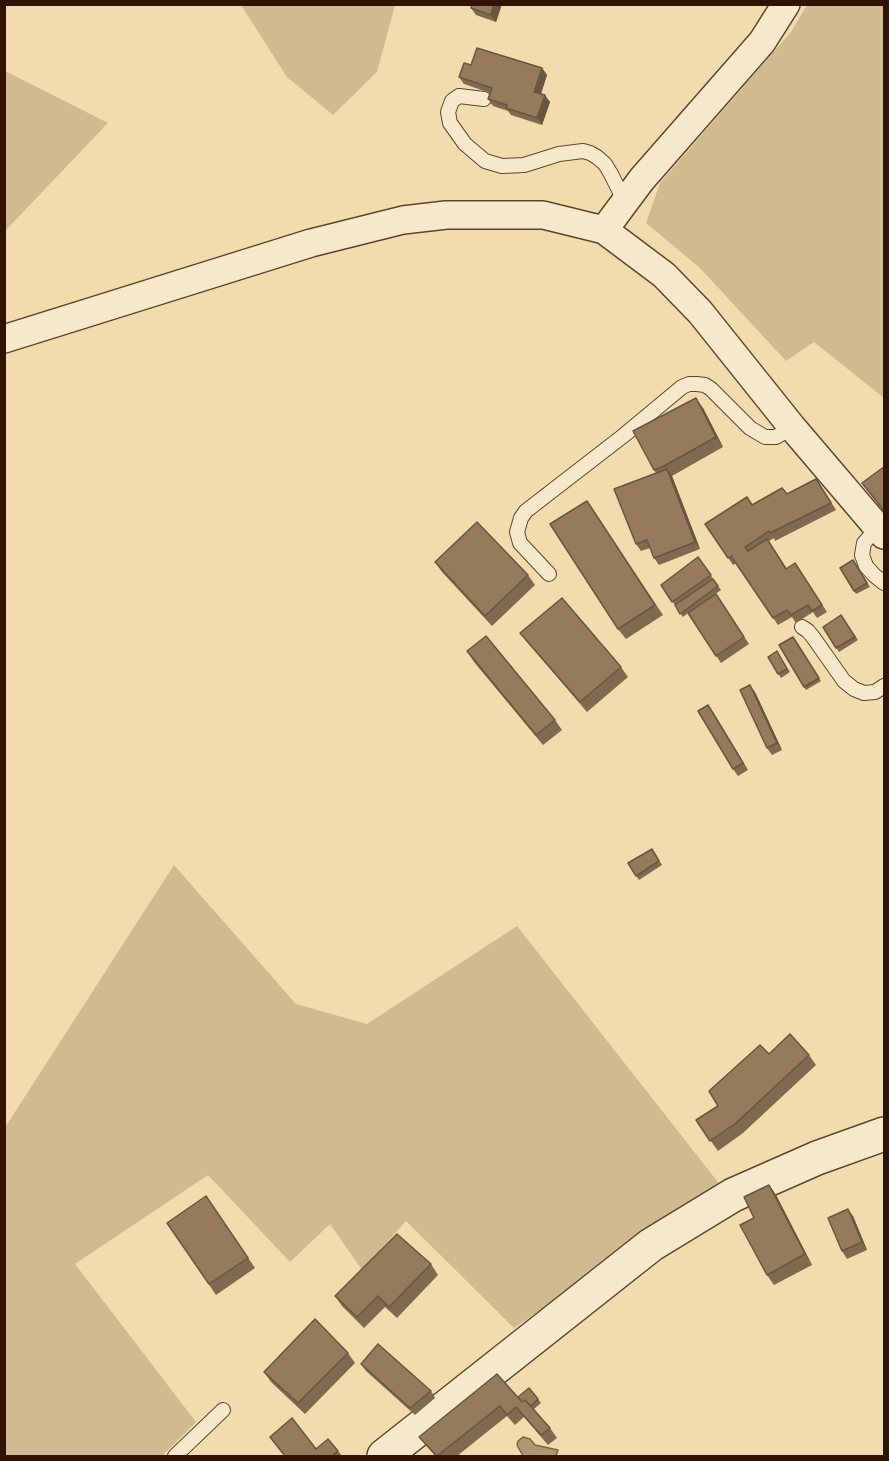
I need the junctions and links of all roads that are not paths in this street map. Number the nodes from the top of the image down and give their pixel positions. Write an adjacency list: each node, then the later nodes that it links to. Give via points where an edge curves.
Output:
1 (781, 7): 3 (street, via 762,42)
2 (484, 99): 3 (lane, via 459,96 448,112 450,123 465,144 485,161 502,166 524,165 558,154 590,153 605,164)
3 (625, 202): 4 (street)
4 (604, 230): 5 (street, via 543,215 446,215 403,220 311,243); 6 (street, via 664,275 700,312)
5 (4, 339)
6 (792, 426): 7 (street); 8 (lane, via 776,437 765,437 750,428 705,385 682,387 521,518 520,543)
7 (881, 532): 9 (lane, via 864,543 862,555 866,566)
8 (549, 574)
9 (885, 583)
10 (802, 627): 11 (lane, via 854,689 875,692)
11 (885, 686)
12 (885, 1134): 15 (street, via 817,1158 733,1195 651,1245)
13 (223, 1410): 14 (lane)
14 (175, 1456)
15 (384, 1456)

